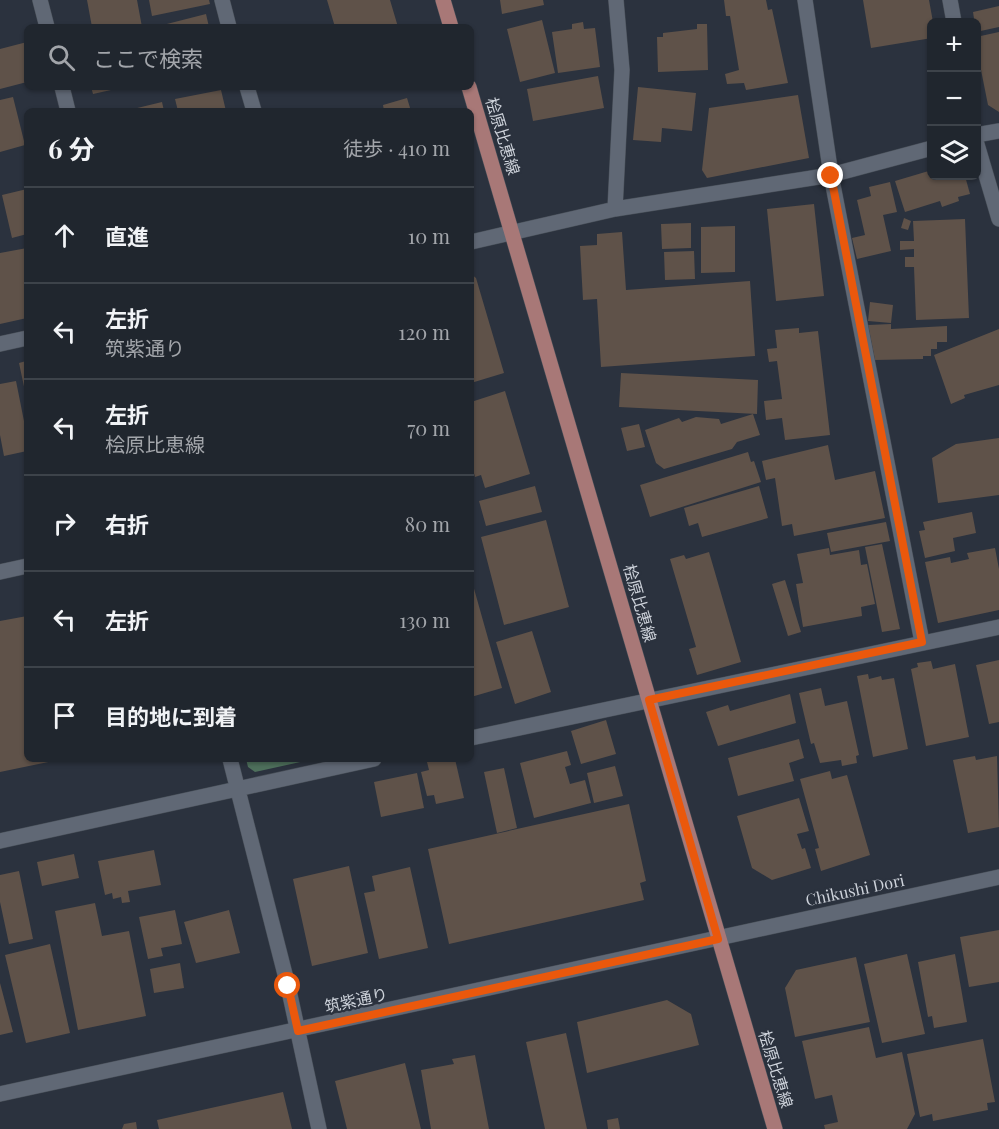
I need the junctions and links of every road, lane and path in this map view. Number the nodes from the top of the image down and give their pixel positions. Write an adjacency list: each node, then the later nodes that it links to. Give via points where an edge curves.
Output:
1 (40, 0): 8 (street)
2 (222, 0): 9 (street)
3 (443, 0): 10 (main road)
4 (616, 0): 21 (street, via 622,69)
5 (805, 0): 20 (street)
6 (950, 0): 7 (street)
7 (953, 18)
8 (46, 24)
9 (228, 24)
10 (450, 24)
11 (63, 90): 14 (street)
12 (248, 90): 15 (street)
13 (470, 90): 23 (main road, 桧原比恵線)
14 (67, 108)
15 (253, 108)
16 (999, 131): 17 (street)
17 (981, 134)
18 (927, 149): 20 (street)
19 (981, 158): 22 (street)
20 (831, 176): 21 (street); 30 (street)
21 (615, 209): 23 (street)
22 (999, 219)
23 (513, 234): 24 (street); 31 (main road, 桧原比恵線)
24 (474, 241)
25 (24, 339): 26 (street)
26 (0, 344)
27 (24, 567): 28 (street)
28 (0, 572)
29 (999, 627): 30 (street)
30 (922, 642): 31 (street)
31 (649, 700): 32 (street); 38 (main road, 桧原比恵線)
32 (474, 737)
33 (231, 762): 35 (street)
34 (360, 762): 35 (street)
35 (238, 788): 36 (street); 39 (street)
36 (0, 841)
37 (999, 877): 38 (street, Chikushi Dori)
38 (718, 939): 39 (street, 筑紫通り); 42 (main road, 桧原比恵線)
39 (298, 1031): 40 (street, 筑紫通り); 41 (street)
40 (0, 1094)
41 (319, 1129)
42 (775, 1129)

